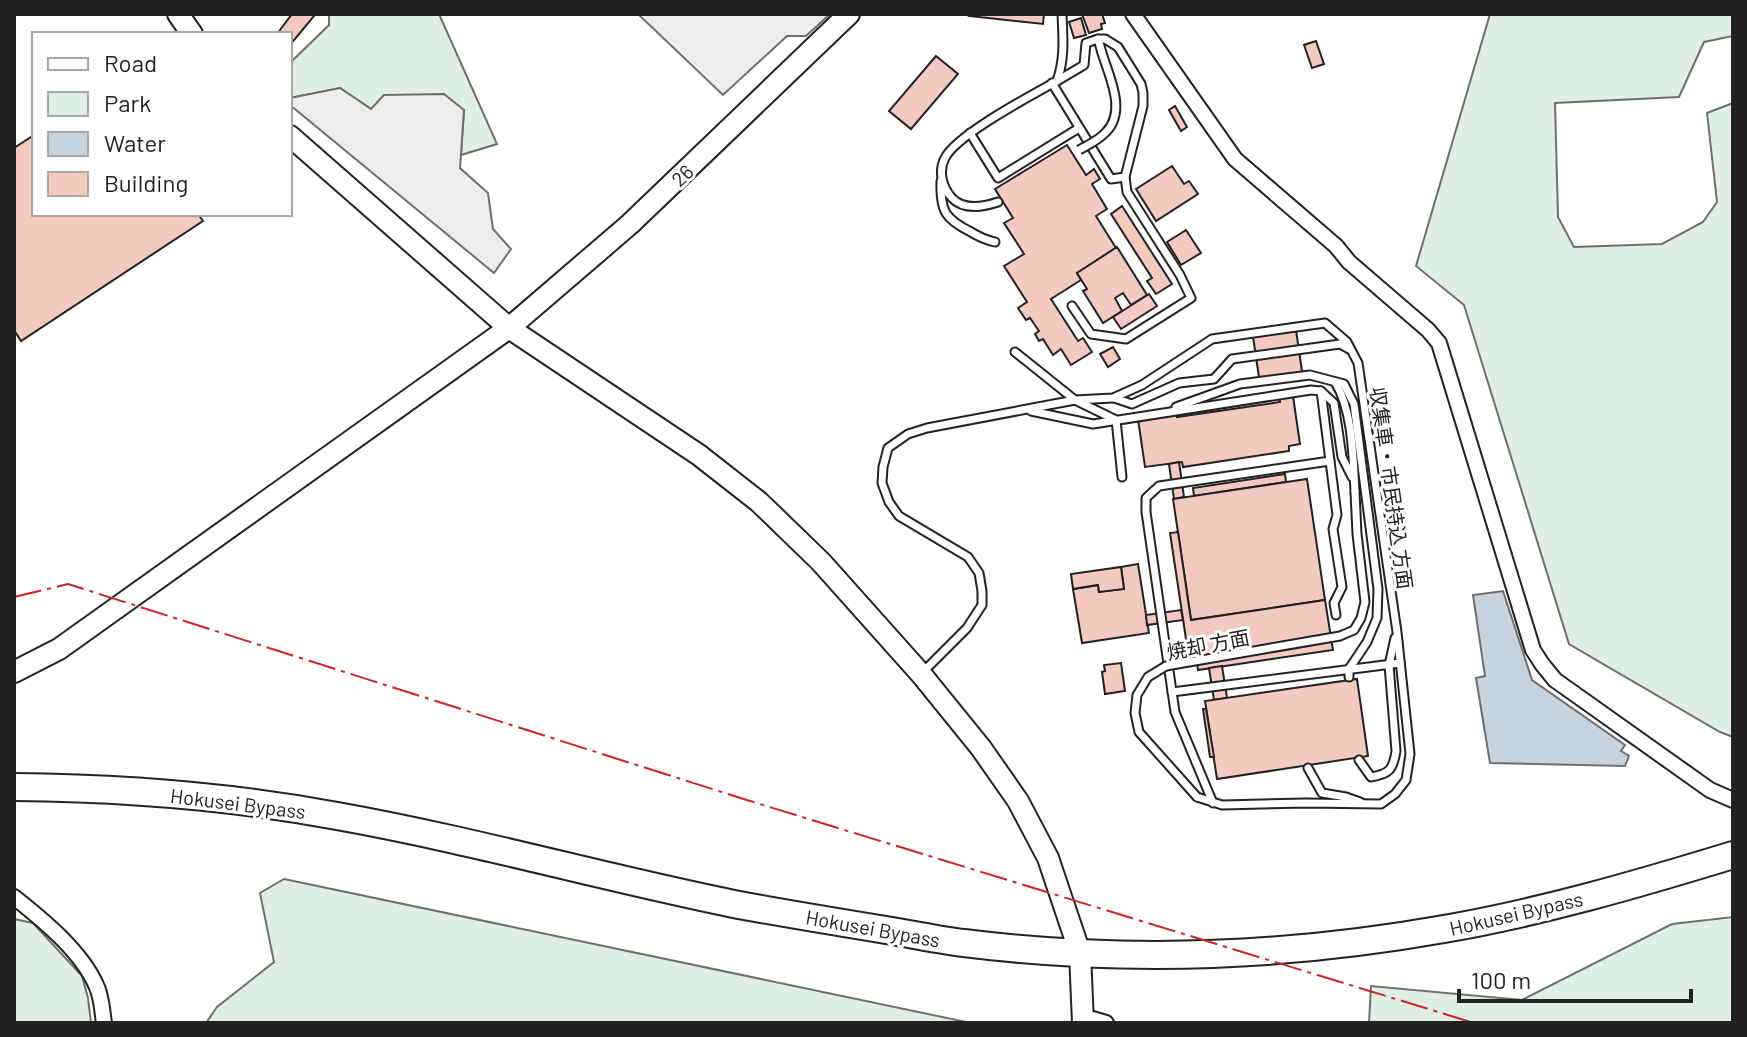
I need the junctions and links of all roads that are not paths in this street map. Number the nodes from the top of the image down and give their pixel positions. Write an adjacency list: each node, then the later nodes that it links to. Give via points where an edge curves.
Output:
1 (178, 14): 5 (street)
2 (849, 14): 17 (street, 26, via 630,224)
3 (1062, 14): 7 (lane, via 1064,46)
4 (1133, 14): 43 (street, via 1235,159 1439,343 1533,650 1542,664 1555,680 1710,790)
5 (191, 32)
6 (1098, 39): 7 (lane, via 1086,43 1084,65); 11 (lane, bridge, via 1115,97 1114,121); 12 (lane, via 1118,47 1143,93)
7 (1054, 82): 8 (lane); 9 (lane)
8 (1079, 128): 9 (lane, via 998,178); 12 (lane, via 1111,179)
9 (970, 133): 13 (lane, via 944,159)
10 (292, 138): 17 (street)
11 (1079, 150)
12 (1125, 177): 16 (lane, via 1127,192 1191,298 1126,339 1091,334)
13 (941, 179): 14 (lane, via 961,204 984,207); 15 (lane, via 943,206 954,223)
14 (998, 202)
15 (995, 242)
16 (1072, 306)
17 (509, 328): 34 (street, 26, via 59,649); 36 (street, via 699,455 759,502)
18 (1351, 350): 22 (lane, via 1340,344 1232,359 1214,379 1179,383 1132,404); 22 (lane, via 1325,323 1212,339); 31 (lane, 収集車・市民持込 方面, via 1358,363)
19 (1015, 352): 23 (lane)
20 (1335, 382): 25 (lane, via 1310,375 1240,384); 29 (lane, via 1344,395); 35 (lane, via 1344,384 1354,404 1378,589 1377,618)
21 (1321, 391): 25 (lane); 27 (lane); 29 (lane, via 1334,403 1342,457)
22 (1113, 398): 23 (lane)
23 (1075, 400): 24 (lane); 26 (lane)
24 (1027, 410): 26 (lane, via 1093,424); 36 (lane, via 927,428 888,448 882,483 889,502 899,516 968,557 979,573 982,591 982,605 967,628)
25 (1159, 413): 26 (lane)
26 (1116, 420): 28 (lane)
27 (1330, 461): 30 (lane, via 1342,587 1334,603); 39 (lane, via 1159,486 1146,498)
28 (1122, 477)
29 (1355, 488): 44 (lane, 焼却 方面, bridge, via 1365,602 1354,630 1166,666 1148,677 1137,695 1139,732 1197,797)
30 (1336, 615)
31 (1397, 632): 32 (lane, 収集車・市民持込 方面); 33 (lane)
32 (1400, 663): 33 (lane); 45 (lane, 収集車・市民持込 方面, via 1410,754 1406,780 1381,804)
33 (1389, 665): 35 (lane); 40 (lane, via 1394,765 1385,775 1371,777)
34 (14, 672)
35 (1349, 673): 37 (lane)
36 (921, 674): 48 (street, via 1018,801 1048,858)
37 (1297, 675): 38 (lane); 39 (lane)
38 (1298, 685)
39 (1172, 692): 44 (lane, via 1175,712)
40 (1359, 760)
41 (1308, 768): 45 (lane, via 1322,793)
42 (14, 787): 48 (highway, Hokusei Bypass, via 156,793 337,816 739,904 963,943)
43 (1733, 800)
44 (1213, 803): 45 (lane, 焼却 方面)
45 (1366, 804)
46 (1733, 855): 48 (highway, Hokusei Bypass, via 1643,883 1445,929 1229,953)
47 (14, 897): 50 (street, via 89,971)
48 (1080, 953): 49 (street)
49 (1082, 1020): 51 (street)
50 (104, 1023)
51 (1106, 1023)

